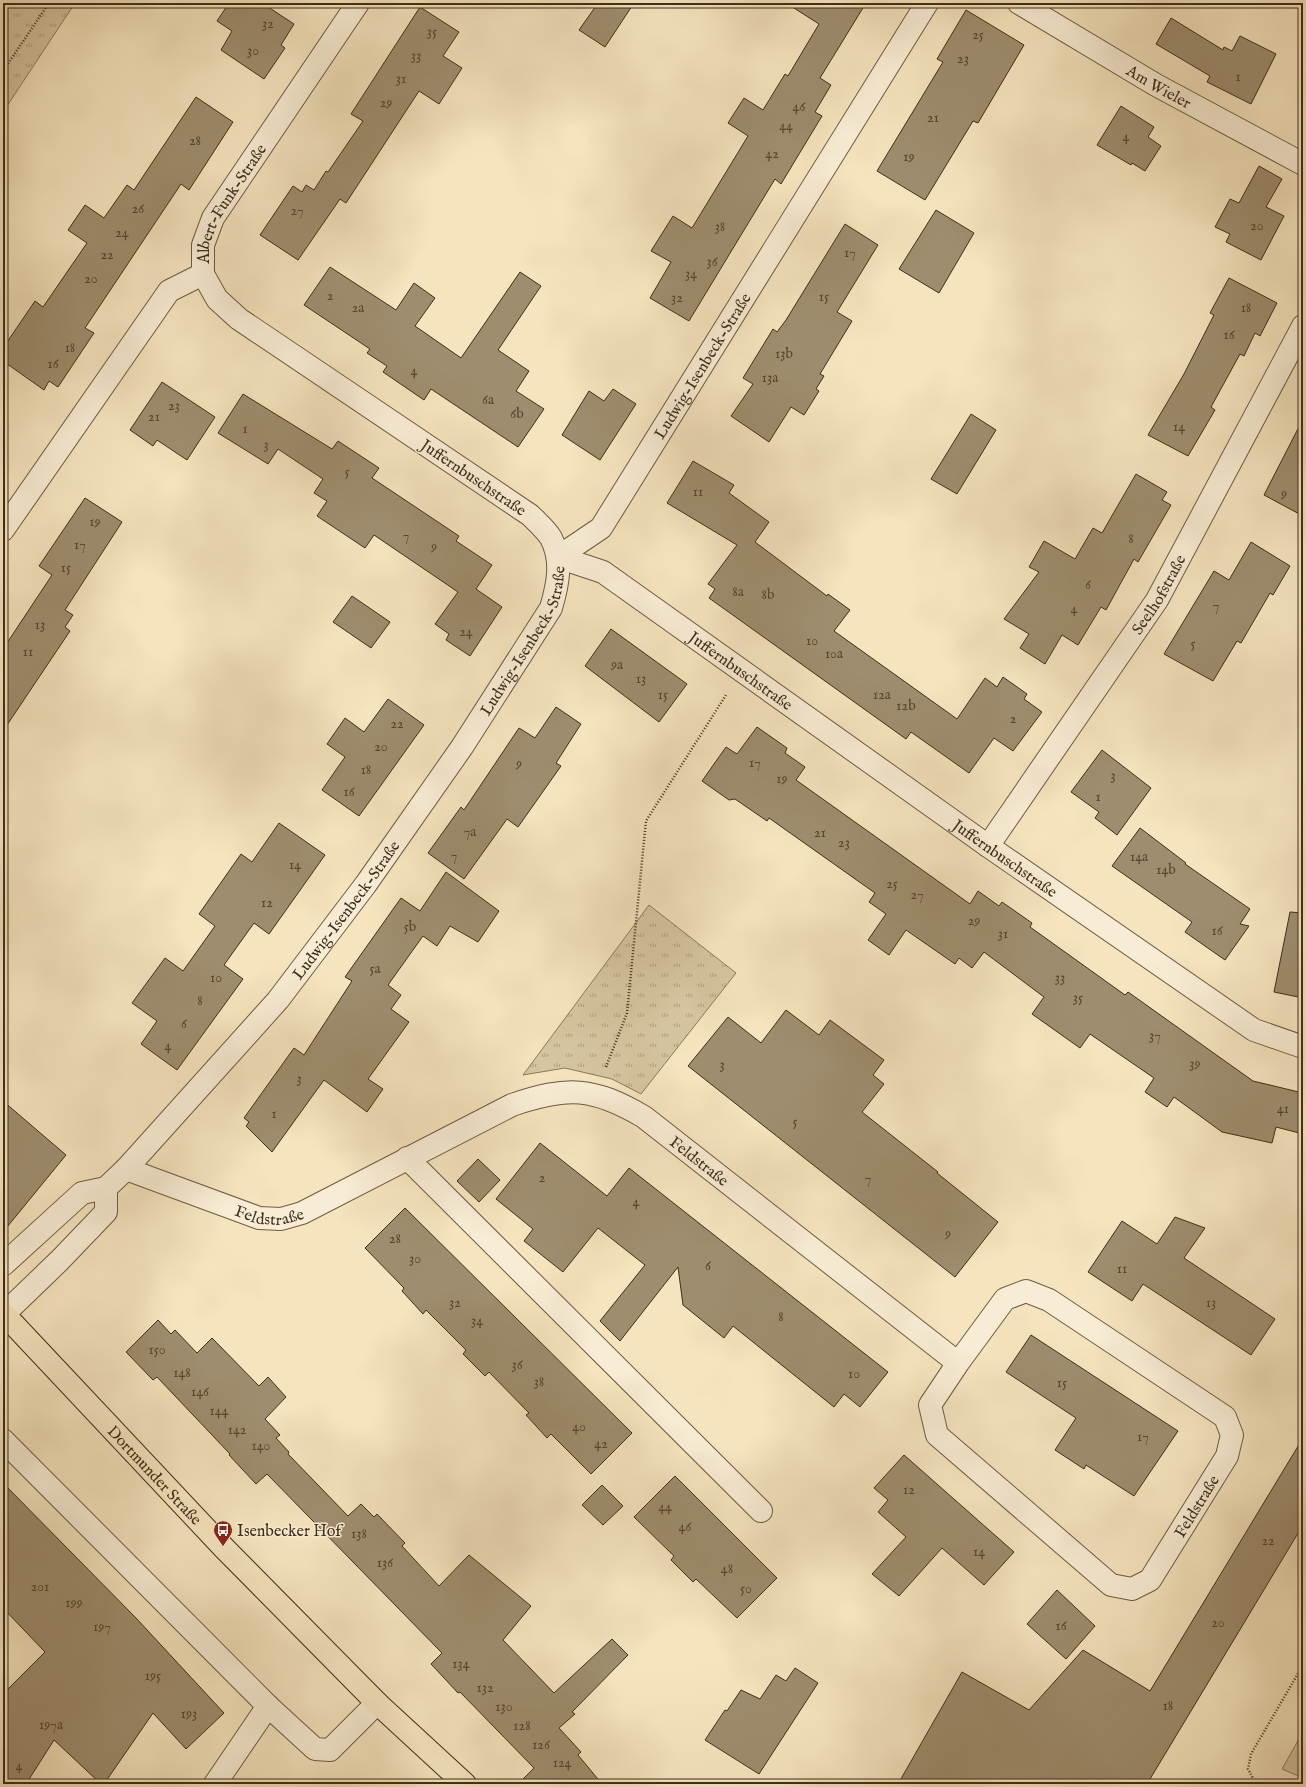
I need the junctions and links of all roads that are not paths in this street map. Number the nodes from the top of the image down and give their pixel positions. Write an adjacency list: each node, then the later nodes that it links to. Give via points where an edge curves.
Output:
1 (358, 3): 5 (street, Albert-Funk-Straße, via 213,218 202,245)
2 (927, 3): 8 (street, Ludwig-Isenbeck-Straße, via 601,528)
3 (1019, 3): 4 (street, Am Wieler, via 1156,85)
4 (1303, 164)
5 (202, 274): 7 (street, Albert-Funk-Straße, via 169,291); 8 (street, Juffernbuschstraße, via 217,299 239,319 530,515 550,537)
6 (1303, 326): 9 (street, Seelhofstraße, via 1157,600)
7 (3, 530)
8 (558, 557): 9 (street, Juffernbuschstraße, via 603,572); 12 (street, Ludwig-Isenbeck-Straße, via 558,585 551,608 462,746 375,871 278,1000)
9 (988, 846): 10 (street, Juffernbuschstraße, via 1254,1030)
10 (1303, 1047)
11 (407, 1158): 12 (street, Feldstraße, via 302,1214 281,1219 259,1218); 16 (street, Feldstraße, via 512,1105 540,1095 570,1092 598,1094 644,1117); 18 (street)
12 (126, 1169): 13 (street, Ludwig-Isenbeck-Straße)
13 (106, 1188): 14 (street, via 82,1193); 15 (street, via 106,1212)
14 (3, 1265)
15 (4, 1313): 19 (main road, Dortmunder Straße, via 223,1547)
16 (958, 1363): 16 (street, Feldstraße, via 930,1405 937,1435 1111,1584 1132,1589 1150,1580 1227,1456 1232,1435 1225,1416 1049,1300 1026,1291 1004,1299)
17 (3, 1440): 20 (street)
18 (761, 1511)
19 (377, 1703): 20 (street, via 330,1750 315,1749); 22 (main road, Dortmunder Straße)
20 (268, 1706): 21 (street)
21 (215, 1784)
22 (465, 1784)

